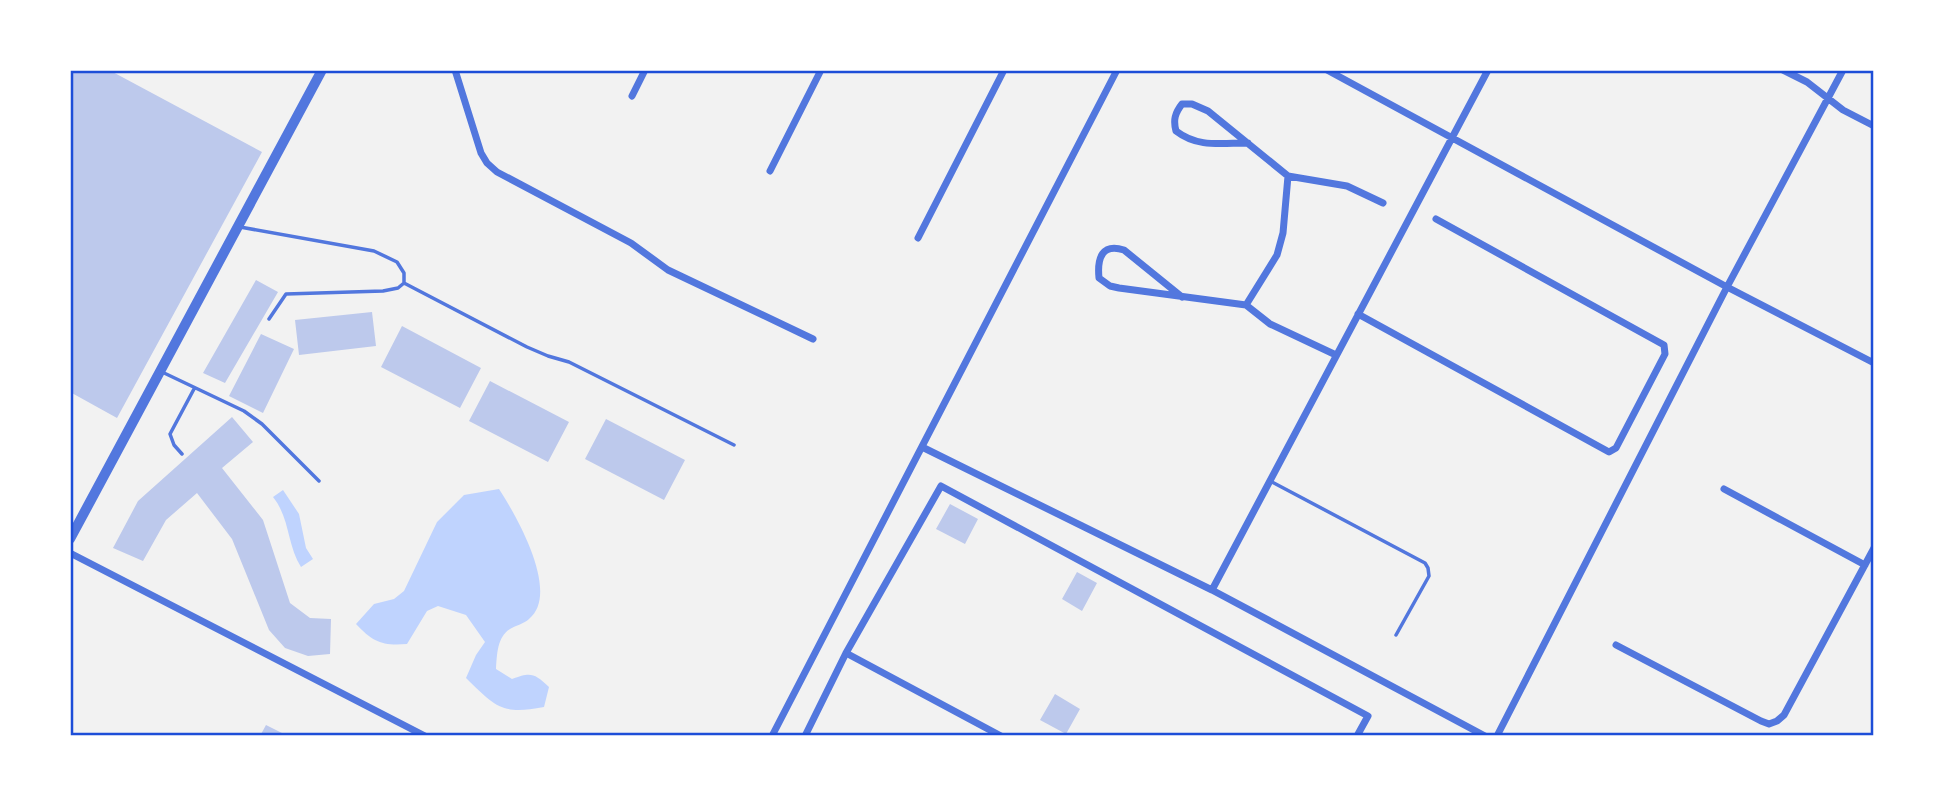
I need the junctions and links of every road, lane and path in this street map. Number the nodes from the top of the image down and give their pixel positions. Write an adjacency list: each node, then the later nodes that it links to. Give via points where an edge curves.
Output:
1 (322, 70): 21 (street)
2 (455, 70): 29 (street, via 481,153 497,172 631,243 668,271)
3 (645, 70): 12 (street)
4 (821, 70): 17 (street)
5 (992, 70): 11 (street)
6 (1117, 70): 35 (street)
7 (1327, 70): 15 (street)
8 (1488, 70): 15 (street)
9 (1783, 70): 13 (street)
10 (1843, 70): 13 (street)
11 (1002, 72): 22 (street)
12 (632, 96)
13 (1829, 97): 14 (street); 24 (street)
14 (1874, 127)
15 (1452, 136): 24 (street); 27 (street)
16 (1248, 143): 16 (street, via 1208,111 1192,104 1182,104 1177,111 1176,131 1186,139); 18 (street)
17 (770, 171)
18 (1288, 176): 19 (street, via 1347,186); 26 (street, via 1277,255)
19 (1383, 202)
20 (1436, 219): 27 (street, via 1664,345 1665,355 1616,449 1609,452)
21 (238, 227): 23 (lane, via 374,251 397,262); 32 (street)
22 (918, 238)
23 (404, 283): 28 (lane, via 383,290 286,294); 34 (lane)
24 (1727, 287): 31 (street); 54 (street)
25 (1182, 297): 25 (street, via 1110,286 1099,278 1102,255 1108,248 1124,250); 26 (street)
26 (1246, 304): 30 (street, via 1270,324)
27 (1358, 314): 30 (street)
28 (269, 319)
29 (813, 339)
30 (1336, 355): 38 (street)
31 (1874, 363)
32 (160, 371): 33 (lane); 40 (street)
33 (194, 389): 36 (lane, via 170,433); 37 (lane, via 262,424)
34 (734, 445)
35 (922, 447): 44 (street); 49 (street)
36 (182, 454)
37 (319, 481)
38 (1270, 481): 44 (street); 45 (lane, via 1424,563 1429,576)
39 (1724, 489): 43 (street)
40 (70, 539)
41 (1874, 548): 43 (street)
42 (70, 552): 48 (street)
43 (1865, 565): 46 (street, via 1784,715 1769,724)
44 (1212, 590): 53 (street)
45 (1396, 635)
46 (1616, 645)
47 (846, 653): 50 (street); 51 (street); 52 (street, via 941,486 1368,716)
48 (425, 736)
49 (772, 736)
50 (805, 736)
51 (1001, 736)
52 (1357, 736)
53 (1485, 736)
54 (1497, 736)

